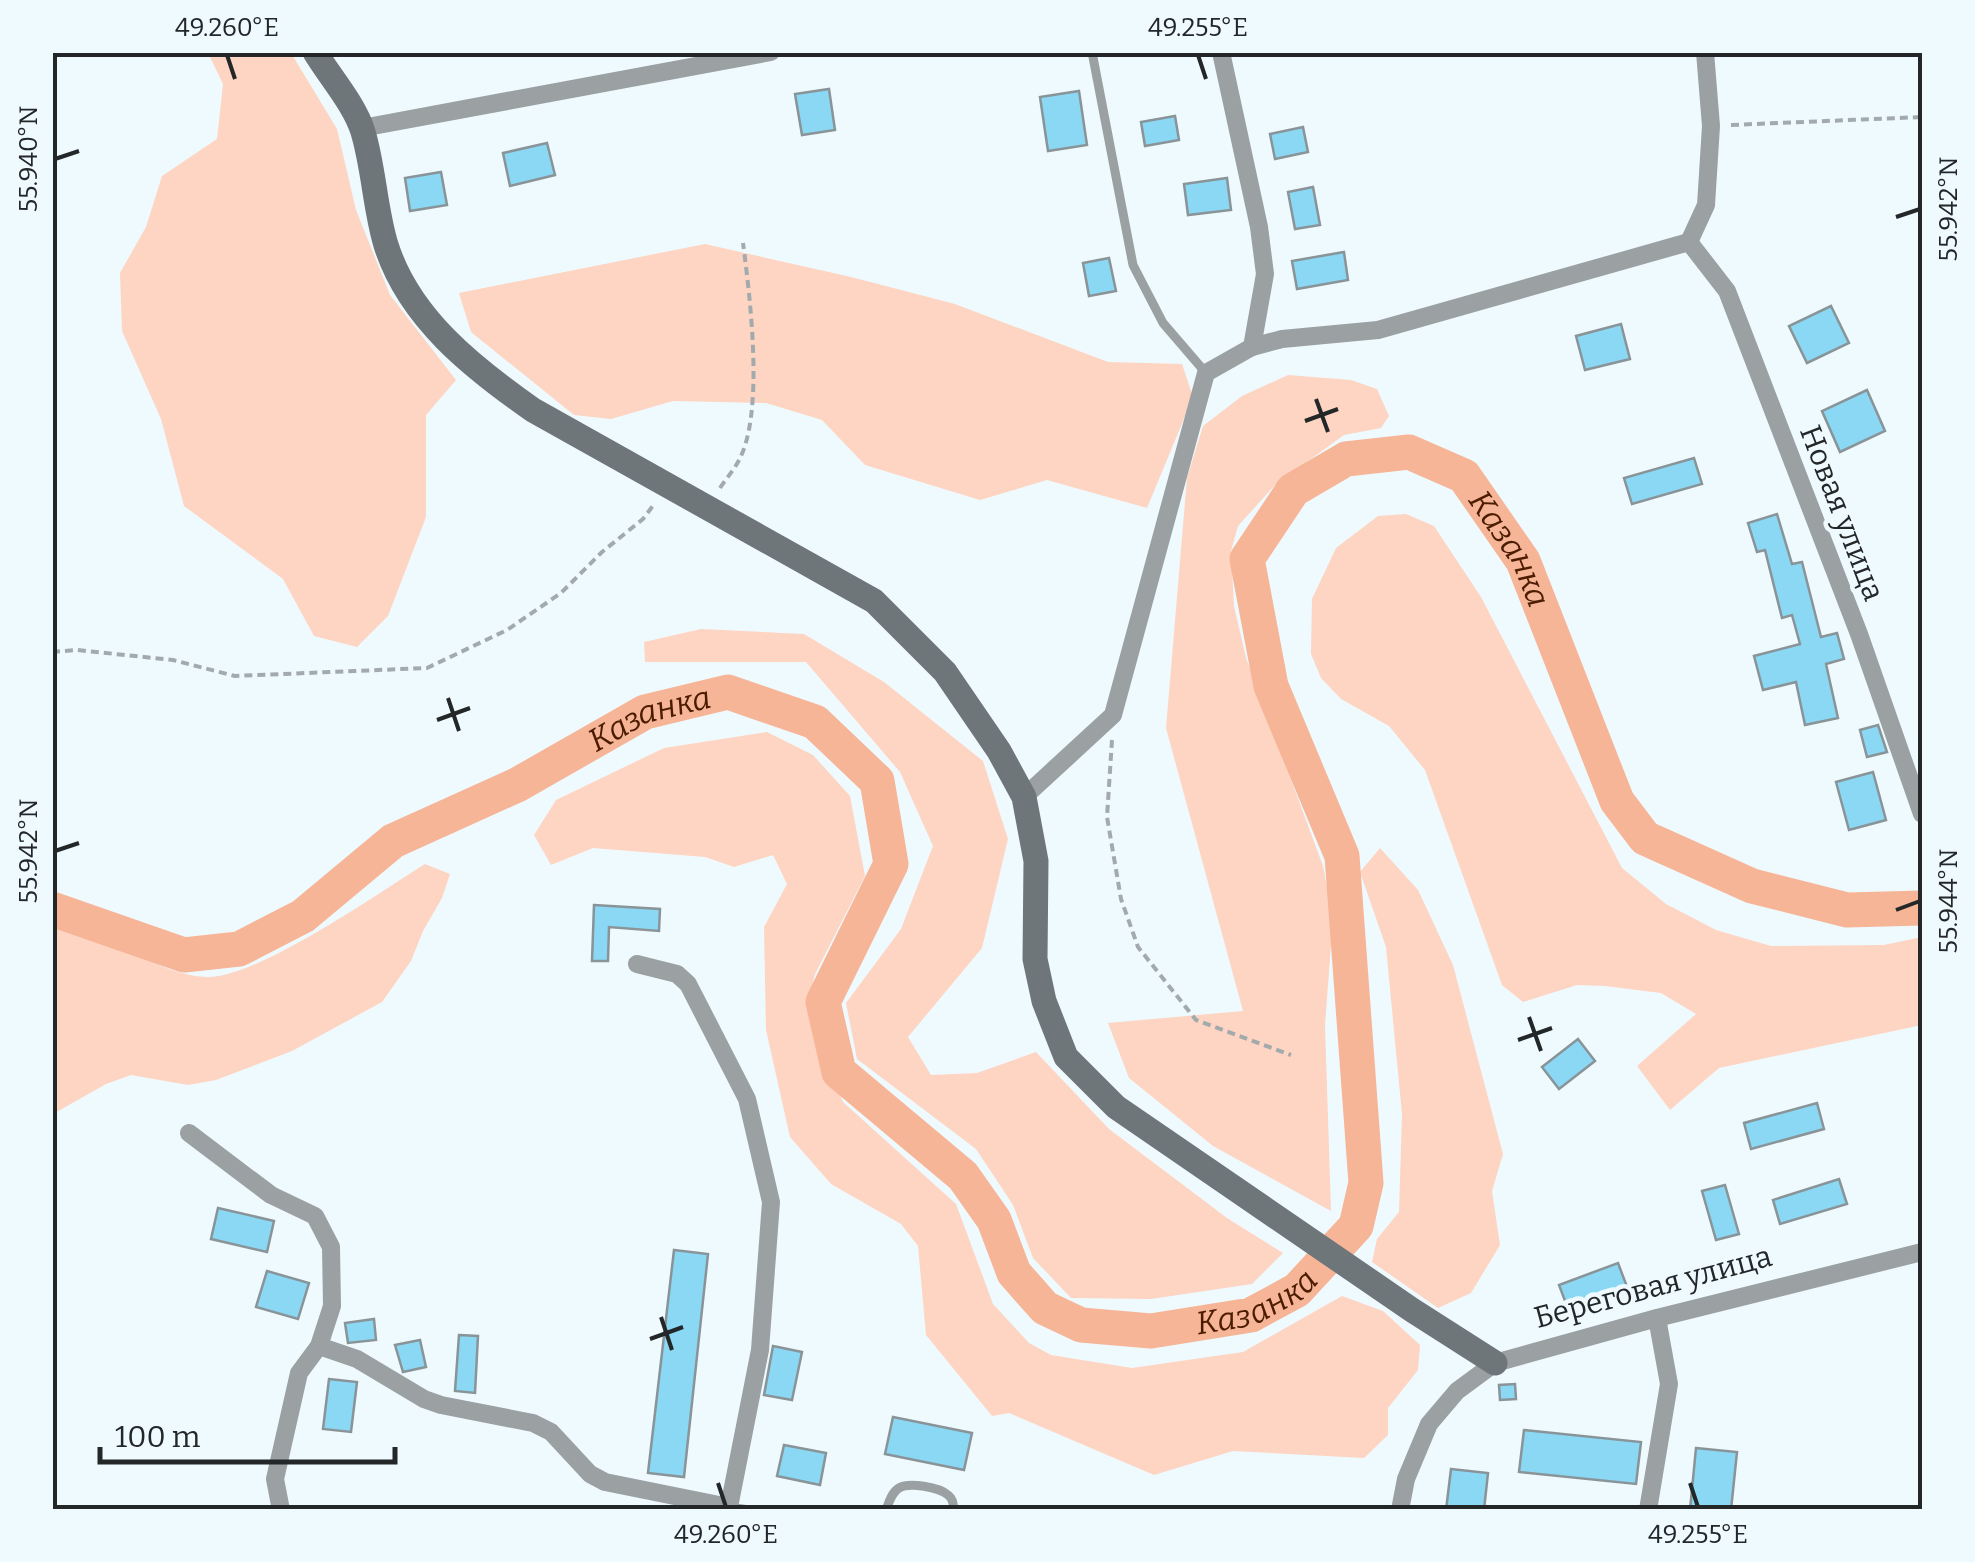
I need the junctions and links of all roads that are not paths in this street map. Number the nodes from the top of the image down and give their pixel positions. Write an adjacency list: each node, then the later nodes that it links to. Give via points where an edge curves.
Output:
1 (315, 52): 6 (street)
2 (771, 52): 6 (street)
3 (1092, 52): 9 (lane, via 1133,266 1163,323)
4 (1221, 52): 8 (street, via 1265,274)
5 (1704, 52): 7 (street, via 1711,126 1706,205)
6 (362, 128): 10 (street, via 386,246 404,286 444,338 533,410 874,601 945,672)
7 (1690, 242): 8 (street, via 1378,330); 11 (street, Новая улица, via 1727,290)
8 (1252, 347): 9 (street)
9 (1206, 373): 10 (street, via 1113,715)
10 (1024, 797): 17 (street, via 1036,861 1035,958 1066,1057 1116,1108)
11 (1922, 814)
12 (637, 964): 19 (street, via 677,974 688,984 746,1099 768,1184 771,1230 760,1350)
13 (189, 1133): 16 (street, via 270,1195 316,1216 331,1247 332,1306)
14 (1922, 1252): 15 (street, Береговая улица)
15 (1656, 1318): 17 (street, Береговая улица); 25 (street, via 1668,1384)
16 (319, 1346): 18 (street, via 357,1359 424,1399 533,1423 606,1482); 20 (street, via 299,1373 275,1479)
17 (1495, 1363): 24 (street, via 1457,1391 1429,1424)
18 (701, 1506): 19 (street)
19 (729, 1507): 21 (lane)
20 (281, 1510)
21 (750, 1510)
22 (886, 1510): 23 (lane, via 899,1488 912,1486 944,1492)
23 (954, 1510)
24 (1400, 1510)
25 (1648, 1510)

